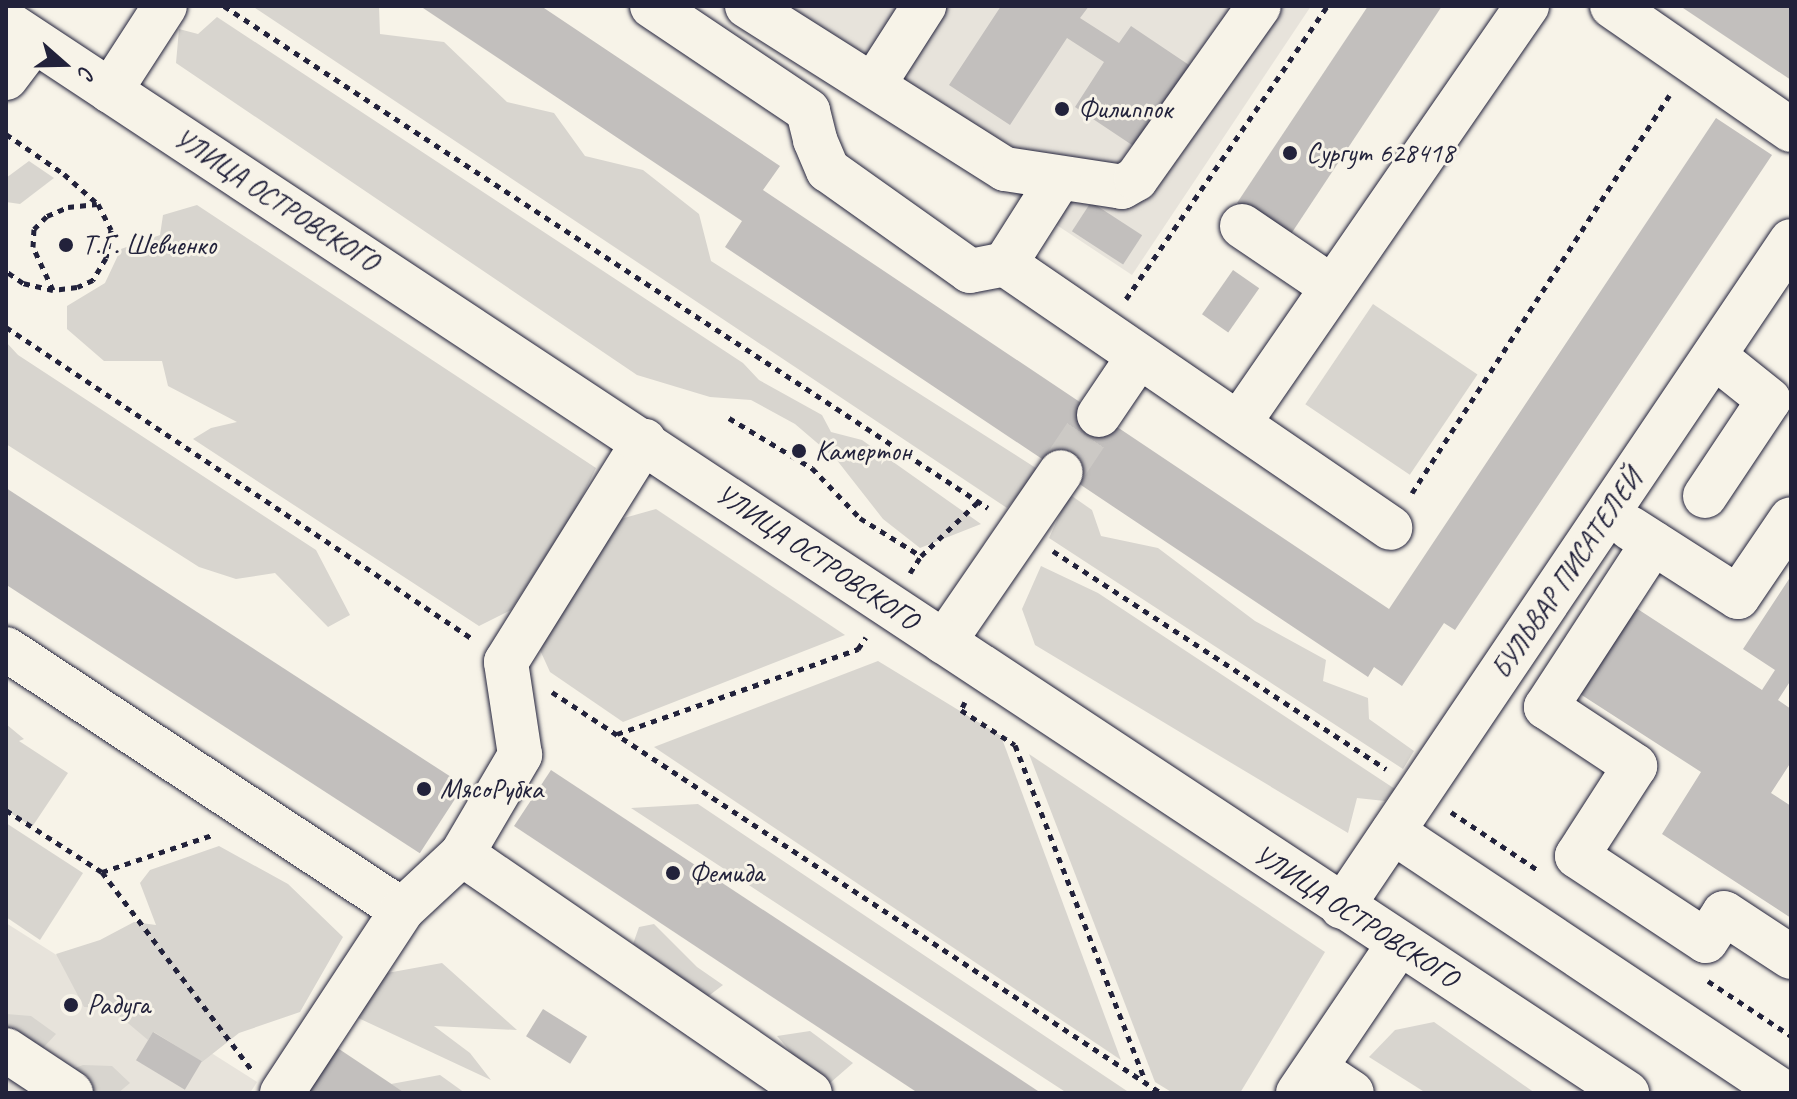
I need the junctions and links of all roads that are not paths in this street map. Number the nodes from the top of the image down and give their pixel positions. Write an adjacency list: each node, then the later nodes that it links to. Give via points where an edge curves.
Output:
1 (165, 6): 11 (main road)
2 (652, 6): 16 (main road, via 808,111 828,170 970,271)
3 (747, 6): 10 (main road)
4 (924, 6): 10 (main road)
5 (1259, 6): 13 (main road, via 1136,179 1122,187)
6 (1527, 6): 17 (main road)
7 (1612, 6): 12 (main road)
8 (20, 32): 9 (main road); 11 (main road, УЛИЦА ОСТРОВСКОГО)
9 (6, 78)
10 (874, 84): 13 (main road, via 1005,169)
11 (110, 91): 22 (main road, УЛИЦА ОСТРОВСКОГО)
12 (1791, 130)
13 (1059, 179): 16 (main road)
14 (1242, 226): 17 (main road)
15 (1791, 241): 19 (main road, БУЛЬВАР ПИСАТЕЛЕЙ)
16 (1005, 264): 18 (main road)
17 (1332, 287): 21 (main road)
18 (1139, 356): 20 (main road); 21 (main road)
19 (1714, 356): 24 (main road, via 1769,400); 25 (main road, БУЛЬВАР ПИСАТЕЛЕЙ)
20 (1099, 415)
21 (1239, 423): 27 (main road)
22 (644, 441): 29 (main road, УЛИЦА ОСТРОВСКОГО); 32 (main road, via 506,662 520,755)
23 (1061, 472): 29 (main road)
24 (1705, 496)
25 (1607, 514): 28 (main road); 31 (main road, БУЛЬВАР ПИСАТЕЛЕЙ)
26 (1791, 519): 28 (main road, via 1738,597)
27 (1390, 528)
28 (1653, 543): 36 (main road, via 1546,707 1635,766 1577,856 1706,941 1724,913)
29 (944, 642): 33 (main road, УЛИЦА ОСТРОВСКОГО)
30 (6, 649): 34 (main road)
31 (1393, 832): 33 (main road, БУЛЬВАР ПИСАТЕЛЕЙ); 44 (main road)
32 (462, 854): 34 (main road); 41 (main road)
33 (1342, 907): 35 (main road, УЛИЦА ОСТРОВСКОГО)
34 (402, 910): 39 (main road)
35 (1399, 944): 38 (main road); 43 (main road, УЛИЦА ОСТРОВСКОГО)
36 (1791, 957)
37 (6, 1050): 40 (main road)
38 (1307, 1081): 42 (main road)
39 (271, 1087)
40 (71, 1093)
41 (810, 1093)
42 (1352, 1093)
43 (1627, 1093)
44 (1785, 1093)

